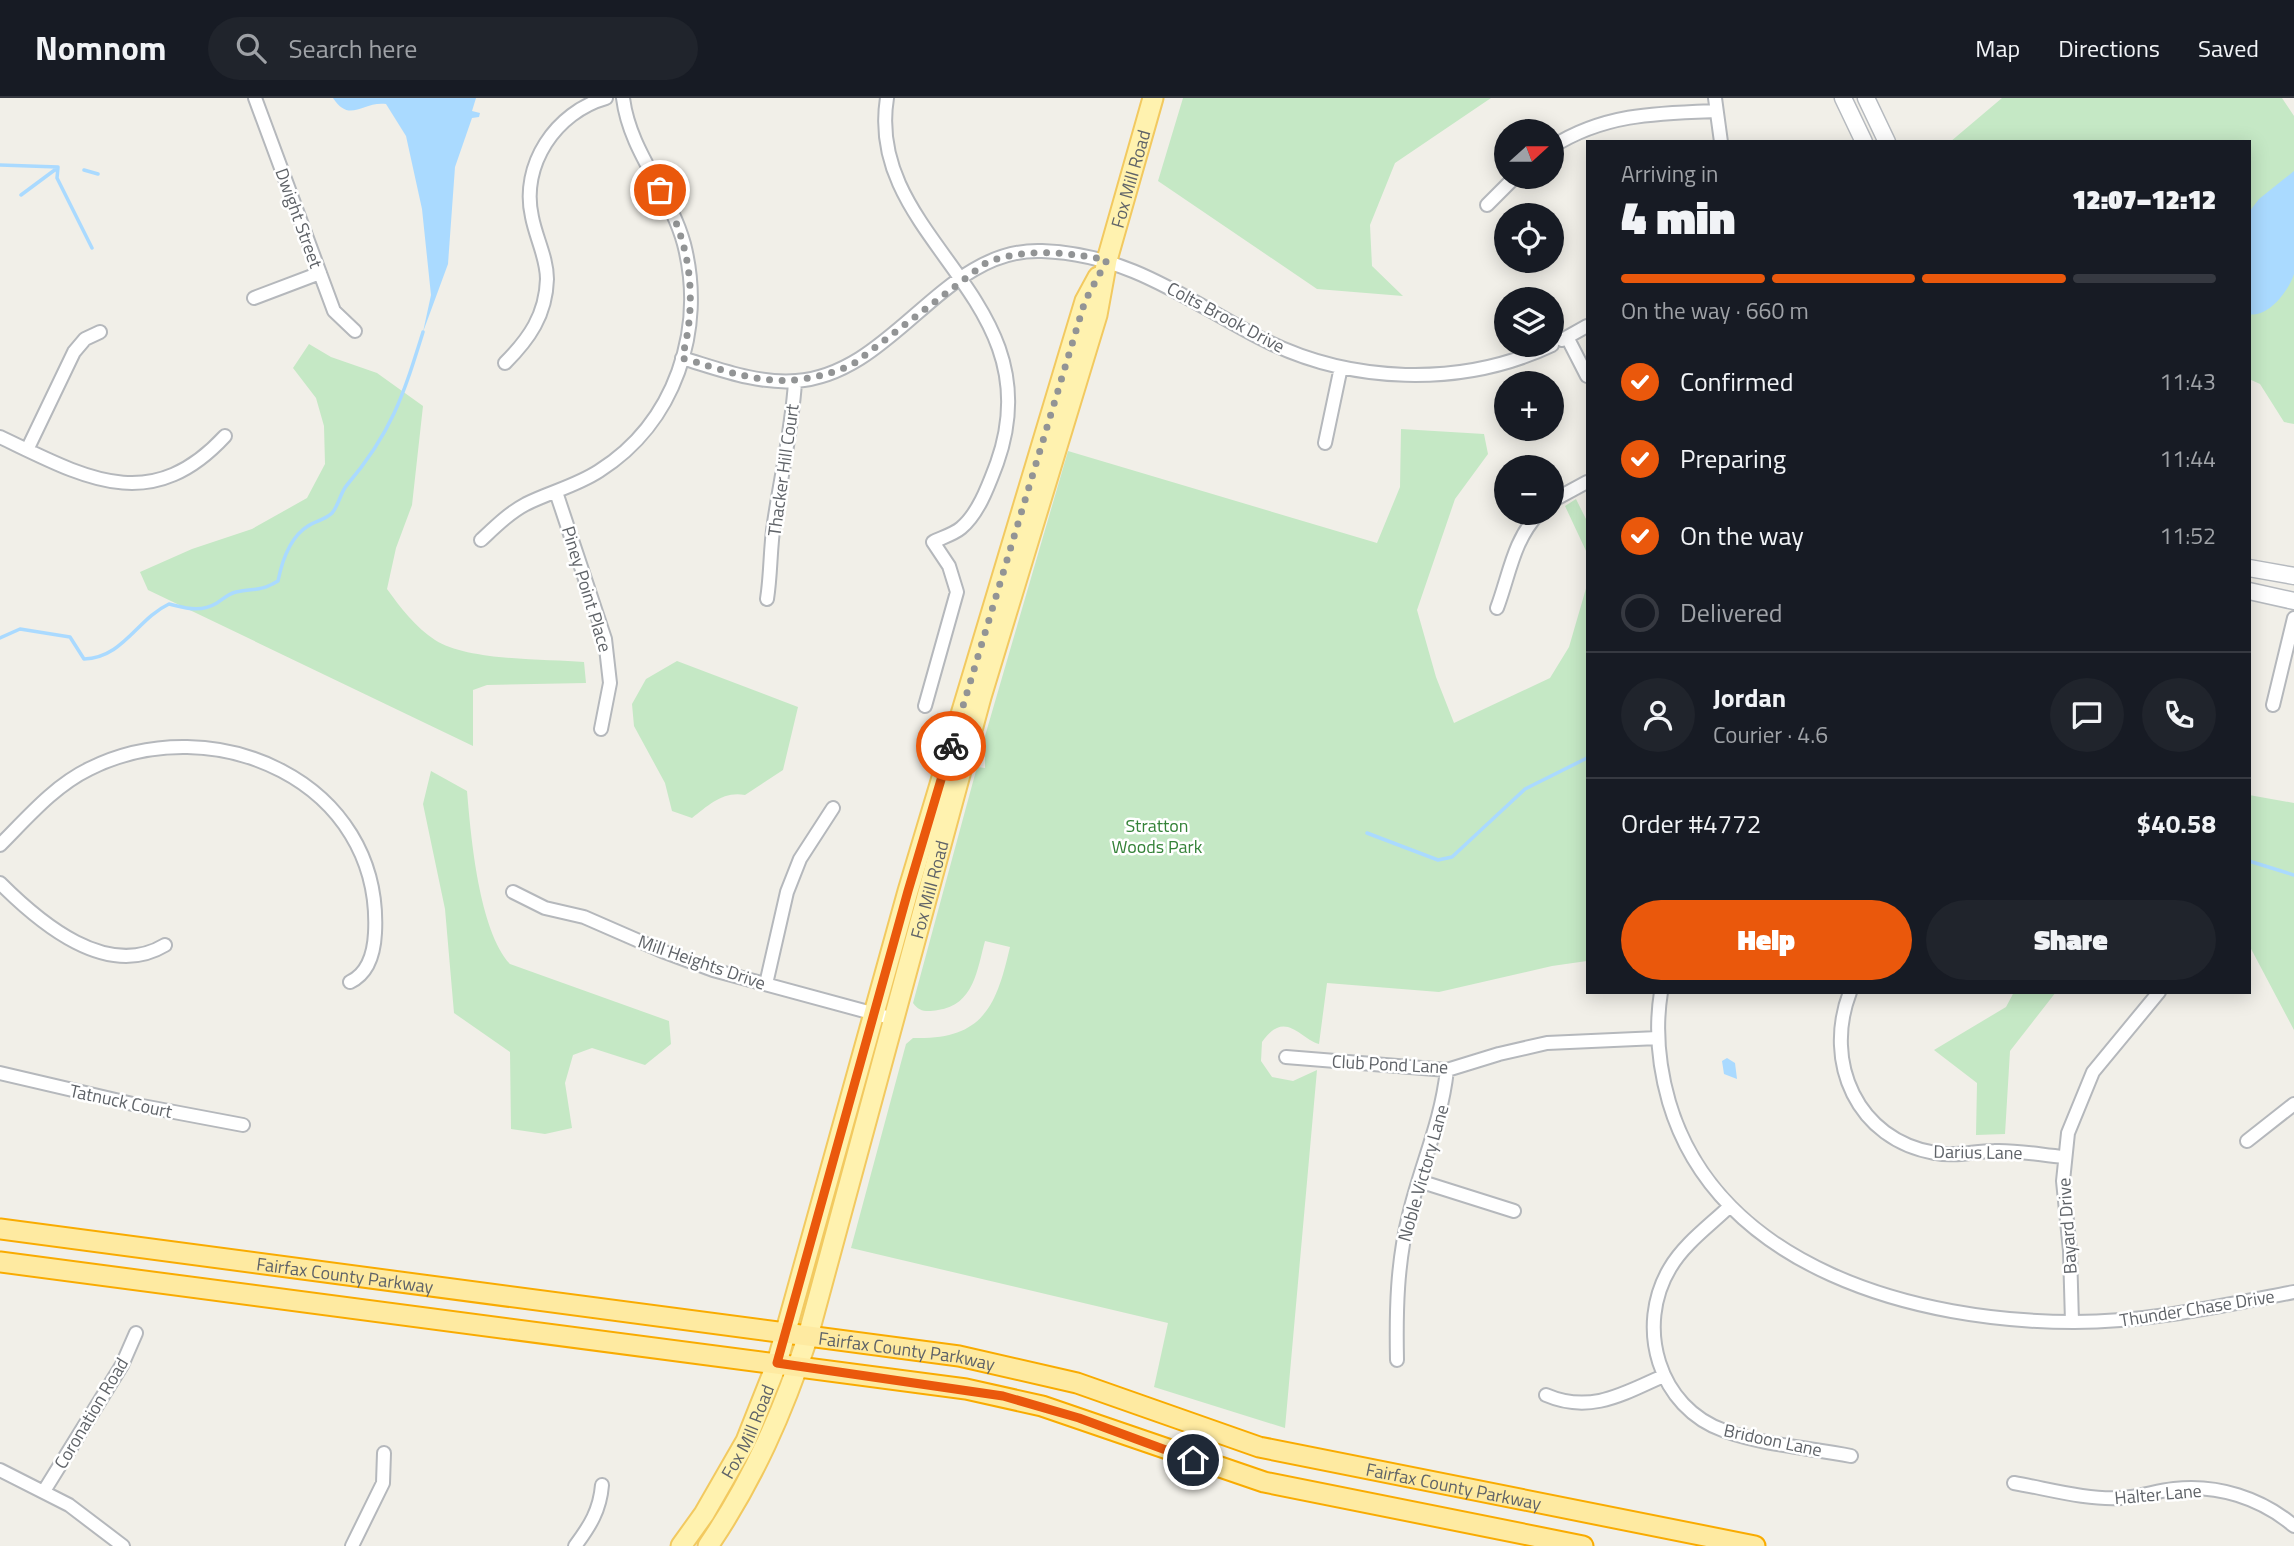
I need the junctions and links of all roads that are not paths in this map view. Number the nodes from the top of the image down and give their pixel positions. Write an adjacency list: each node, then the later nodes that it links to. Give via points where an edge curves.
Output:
1 (255, 98): 16 (street, Dwight Street)
2 (606, 98): 26 (street, via 582,106 566,118 535,164 530,209 546,264 545,294 534,329)
3 (623, 98): 25 (street, via 636,143 672,210 688,262 691,306)
4 (887, 98): 17 (street, via 886,132 897,180 914,214)
5 (1153, 98): 15 (main road, Fox Mill Road)
6 (1843, 98): 11 (main road)
7 (1866, 98): 12 (main road)
8 (1715, 104): 9 (street, via 1631,116); 10 (street)
9 (1564, 140)
10 (1721, 140)
11 (1863, 140)
12 (1881, 140)
13 (1503, 189): 14 (street)
14 (1487, 205)
15 (1107, 260): 17 (street, Colts Brook Drive, via 1026,251 987,262); 27 (street, Colts Brook Drive, via 1169,286 1261,339); 59 (main road, Fox Mill Road, via 1085,301 1073,339); 60 (main road, Fox Mill Road, via 1097,315 981,697)
16 (320, 273): 18 (street); 20 (street, Dwight Street, via 334,311)
17 (963, 278): 29 (street, Colts Brook Drive, via 863,358 827,375); 47 (street, via 999,348 1007,393 1004,443 987,489 966,522 933,542 949,566 957,592)
18 (254, 299)
19 (1586, 327): 22 (street, Colts Brook Drive)
20 (355, 331)
21 (100, 332): 33 (street, via 85,339 74,352)
22 (1567, 337): 23 (street, Colts Brook Drive); 28 (street)
23 (1564, 339)
24 (1520, 357): 27 (street, Colts Brook Drive, via 1458,372 1398,375)
25 (682, 358): 29 (street, Colts Brook Drive, via 750,378); 35 (street, via 670,393 636,440 600,470)
26 (505, 363)
27 (1341, 368): 32 (street)
28 (1586, 374)
29 (795, 382): 42 (street, Thacker Hill Court)
30 (225, 436): 33 (street, via 189,468 135,485 90,479)
31 (0, 437): 33 (street)
32 (1325, 443)
33 (27, 450)
34 (1586, 483): 36 (street)
35 (556, 492): 38 (street, via 506,516); 48 (street, Piney Point Place, via 606,639 610,683)
36 (1564, 494)
37 (1528, 525): 44 (street, via 1513,553)
38 (481, 540)
39 (2251, 568): 40 (main road)
40 (2294, 576)
41 (2251, 591): 43 (main road)
42 (767, 599)
43 (2294, 601)
44 (1497, 608)
45 (2294, 618): 46 (street)
46 (2273, 705)
47 (925, 706)
48 (601, 729)
49 (833, 808): 55 (street, via 800,859 787,892)
50 (0, 845): 54 (street, via 62,786 122,755 161,747 211,747 269,764 320,797 341,820 366,866 375,941 371,961)
51 (0, 883): 53 (street, via 38,919 90,947 132,957)
52 (513, 892): 55 (street, Mill Heights Drive, via 662,951)
53 (165, 945)
54 (350, 982)
55 (766, 984): 59 (street, Mill Heights Drive)
56 (1661, 994): 61 (street, Thunder Chase Drive)
57 (1850, 994): 68 (street, Darius Lane, via 1839,1036 1843,1073 1864,1112 1889,1136 1936,1153 2004,1151)
58 (2157, 994): 68 (street, Bayard Drive, via 2093,1072 2075,1109)
59 (874, 1014): 60 (street, Mill Heights Drive); 77 (main road, Fox Mill Road)
60 (894, 1019): 78 (main road, Fox Mill Road)
61 (1658, 1038): 63 (street, Club Pond Lane, via 1547,1044); 70 (street, Thunder Chase Drive, via 1665,1090 1682,1138)
62 (1286, 1057): 63 (street, Club Pond Lane)
63 (1447, 1070): 69 (street, Noble Victory Lane, via 1442,1114)
64 (0, 1073): 66 (street, Tatnuck Court)
65 (2294, 1104): 67 (street)
66 (243, 1125)
67 (2247, 1141)
68 (2064, 1157): 75 (street, Bayard Drive)
69 (1419, 1181): 71 (street); 79 (street, Noble Victory Lane, via 1399,1269)
70 (1729, 1207): 75 (street, Thunder Chase Drive, via 1791,1255 1851,1282 1948,1309); 82 (street, Bridoon Lane, via 1680,1254 1658,1290 1652,1337)
71 (1514, 1211)
72 (0, 1229): 77 (highway, Fairfax County Parkway)
73 (0, 1262): 80 (highway, Fairfax County Parkway)
74 (2294, 1292): 75 (street, Thunder Chase Drive, via 2177,1314)
75 (2073, 1322)
76 (136, 1333): 89 (street, Coronation Road, via 122,1364)
77 (787, 1333): 78 (highway, Fairfax County Parkway); 80 (main road, Fox Mill Road)
78 (808, 1336): 81 (main road, Fox Mill Road); 97 (highway, Fairfax County Parkway, via 984,1361 1077,1383 1259,1447)
79 (1397, 1360)
80 (777, 1363): 81 (highway, Fairfax County Parkway); 94 (main road, Fox Mill Road, via 741,1450)
81 (797, 1367): 95 (main road, Fox Mill Road, via 762,1456); 96 (highway, Fairfax County Parkway, via 1003,1396 1264,1482)
82 (1663, 1376): 83 (street, via 1599,1403 1573,1404); 85 (street, Bridoon Lane, via 1687,1408 1724,1431)
83 (1546, 1395)
84 (384, 1453): 92 (street, via 383,1483)
85 (1851, 1456)
86 (0, 1470): 89 (street)
87 (2014, 1483): 90 (street, Halter Lane, via 2101,1498 2209,1489 2246,1498)
88 (603, 1485): 93 (street, via 594,1520)
89 (44, 1491): 91 (street)
90 (2294, 1526)
91 (123, 1546)
92 (352, 1546)
93 (575, 1546)
94 (681, 1546)
95 (708, 1546)
96 (1583, 1546)
97 (1755, 1546)

